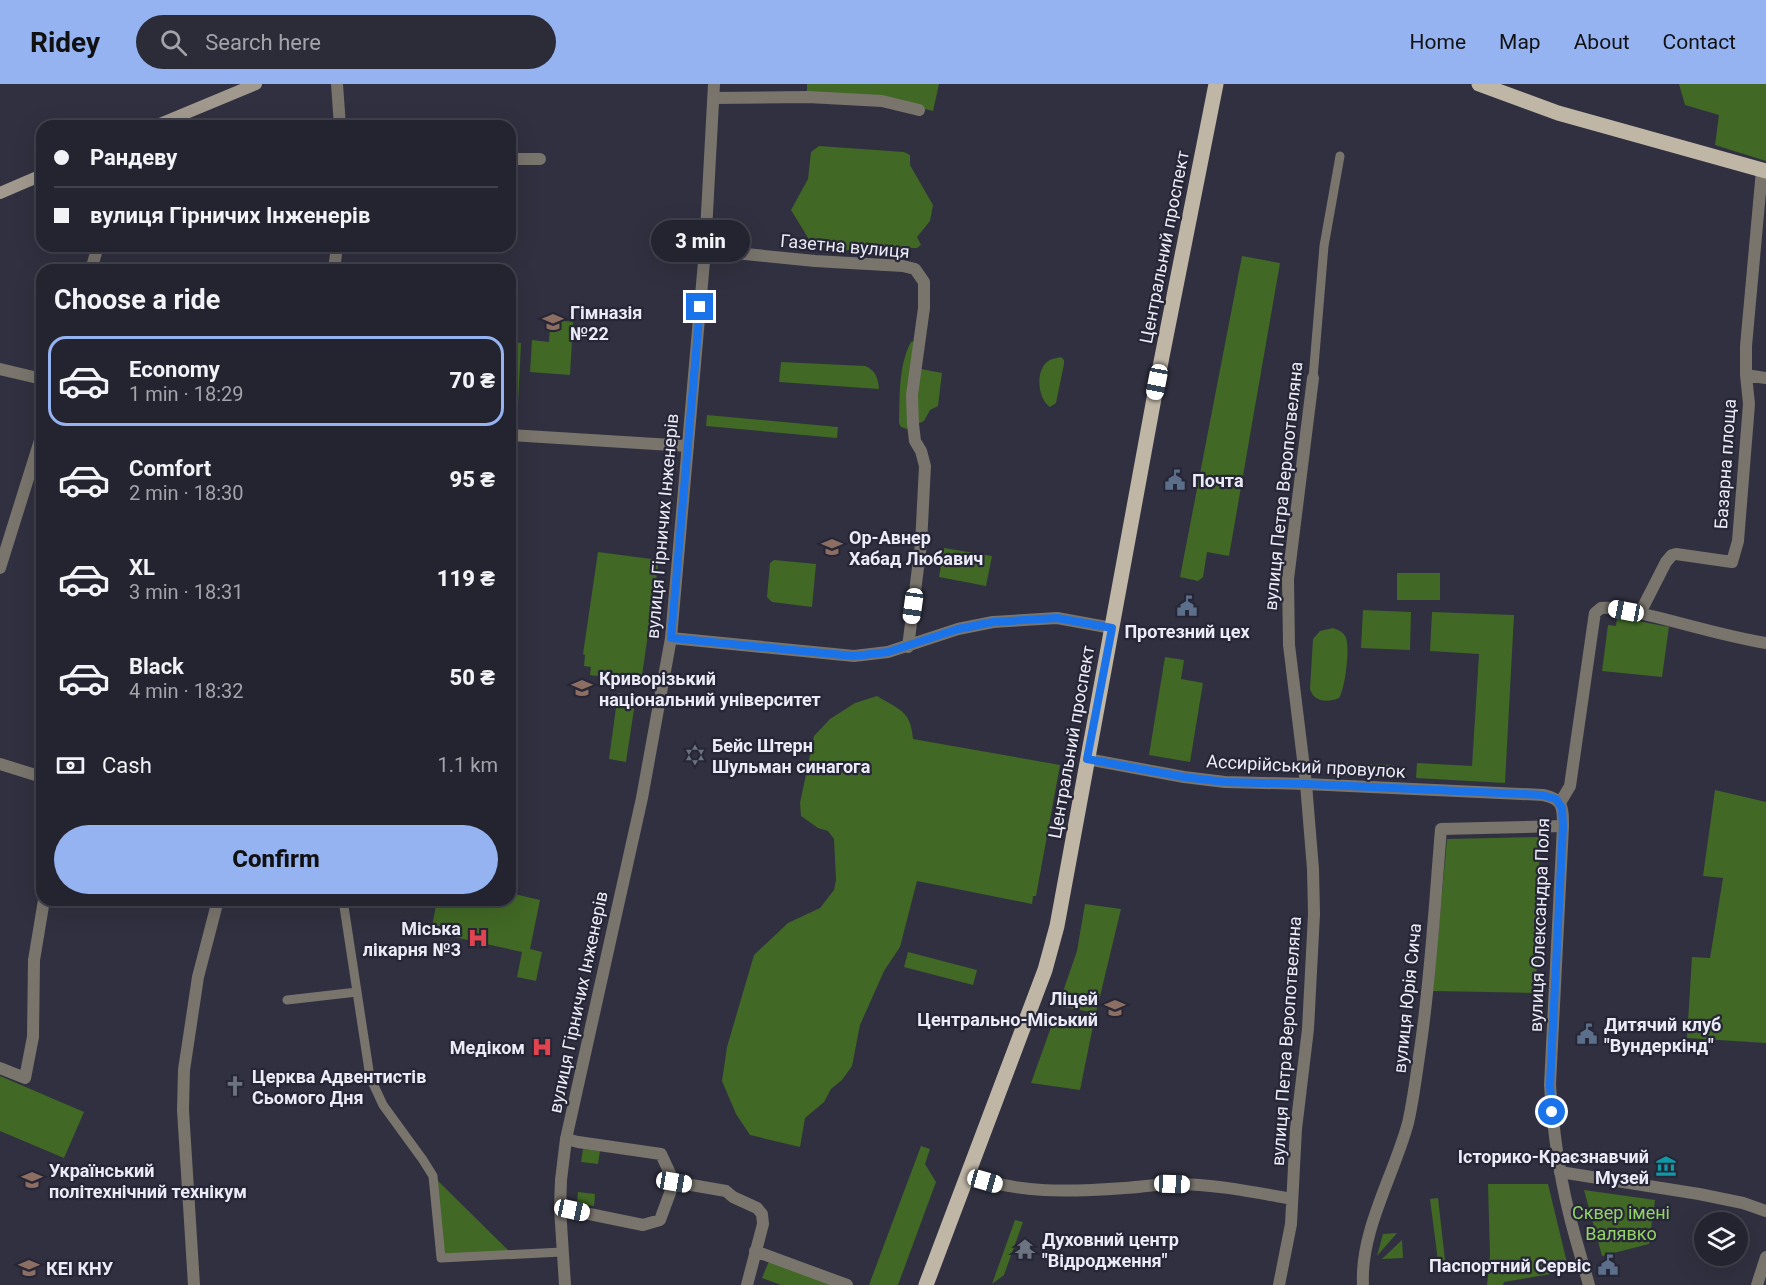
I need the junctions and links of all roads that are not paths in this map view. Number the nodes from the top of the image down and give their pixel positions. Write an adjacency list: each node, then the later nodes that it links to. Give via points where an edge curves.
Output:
1 (256, 84): 8 (main road)
2 (337, 84): 9 (street)
3 (714, 84): 6 (street, вулиця Гірничих Інженерів)
4 (1216, 84): 30 (main road, Центральний проспект)
5 (1479, 84): 13 (main road, via 1558,112)
6 (714, 98): 7 (street, via 882,101); 16 (street, вулиця Гірничих Інженерів)
7 (919, 110)
8 (169, 120)
9 (340, 120)
10 (1340, 156): 22 (street, вулиця Петра Веропотвеляна, via 1324,246)
11 (516, 159): 12 (street)
12 (540, 159)
13 (1764, 170): 17 (street, Базарна площа)
14 (36, 178): 15 (main road)
15 (0, 194)
16 (705, 250): 25 (street, вулиця Гірничих Інженерів); 33 (street, Газетна вулиця, via 903,266 915,269 924,282 912,395 915,441 924,458 924,490)
17 (1753, 269): 18 (street); 20 (street, Базарна площа)
18 (1766, 269)
19 (0, 369): 21 (street)
20 (1746, 375): 23 (street); 29 (street, Базарна площа, via 1749,404 1738,541 1732,562 1672,555)
21 (36, 378)
22 (1313, 378): 37 (street, вулиця Петра Веропотвеляна, via 1287,608)
23 (1766, 378)
24 (516, 435): 25 (street)
25 (688, 446): 31 (street, вулиця Гірничих Інженерів)
26 (36, 450): 27 (street)
27 (5, 535): 28 (street)
28 (0, 568)
29 (1640, 613): 32 (street, вулиця Олександра Поля); 38 (street, вулиця Олександра Поля, via 1605,607 1596,613 1570,786)
30 (1112, 628): 33 (street, via 1057,618 993,622 965,627); 34 (main road, Центральний проспект)
31 (671, 638): 33 (street, via 854,656); 46 (street, вулиця Гірничих Інженерів, via 642,798)
32 (1766, 643)
33 (908, 647)
34 (1087, 759): 37 (street, Ассирійський провулок, via 1225,782); 48 (main road, Центральний проспект, via 1057,926 1045,969)
35 (0, 764): 36 (street)
36 (36, 775)
37 (1306, 784): 38 (street, Ассирійський провулок, via 1542,795); 50 (street, вулиця Петра Веропотвеляна, via 1314,914)
38 (1560, 803): 39 (street, вулиця Олександра Поля)
39 (1563, 826): 47 (street, вулиця Олександра Поля, via 1550,1085); 62 (street, вулиця Юрія Сича, via 1441,829 1431,960 1415,1085 1408,1123 1373,1225 1362,1269)
40 (43, 906): 45 (street, via 34,960 33,1036 25,1078)
41 (216, 906): 56 (street, via 198,977 184,1070)
42 (344, 906): 43 (street)
43 (357, 992): 44 (street); 54 (street, via 370,1077 383,1105 433,1176 441,1258)
44 (287, 1000)
45 (0, 1068)
46 (566, 1139): 49 (street, via 662,1154); 51 (street, вулиця Гірничих Інженерів)
47 (1560, 1172): 52 (street, via 1699,1194); 63 (street, вулиця Олександра Поля)
48 (967, 1175): 50 (street, via 1022,1189 1075,1191 1204,1185); 60 (main road, Центральний проспект)
49 (674, 1182): 51 (street, via 660,1220 652,1224); 53 (street, via 726,1191 757,1208 763,1224)
50 (1292, 1199): 61 (street, вулиця Петра Веропотвеляна)
51 (560, 1208): 54 (street, вулиця Гірничих Інженерів)
52 (1766, 1211)
53 (755, 1251): 58 (street); 59 (street)
54 (562, 1252): 57 (street, вулиця Гірничих Інженерів)
55 (1766, 1257): 64 (street)
56 (194, 1285)
57 (565, 1285)
58 (747, 1285)
59 (847, 1285)
60 (926, 1285)
61 (1279, 1285)
62 (1363, 1285)
63 (1589, 1285)
64 (1757, 1285)

